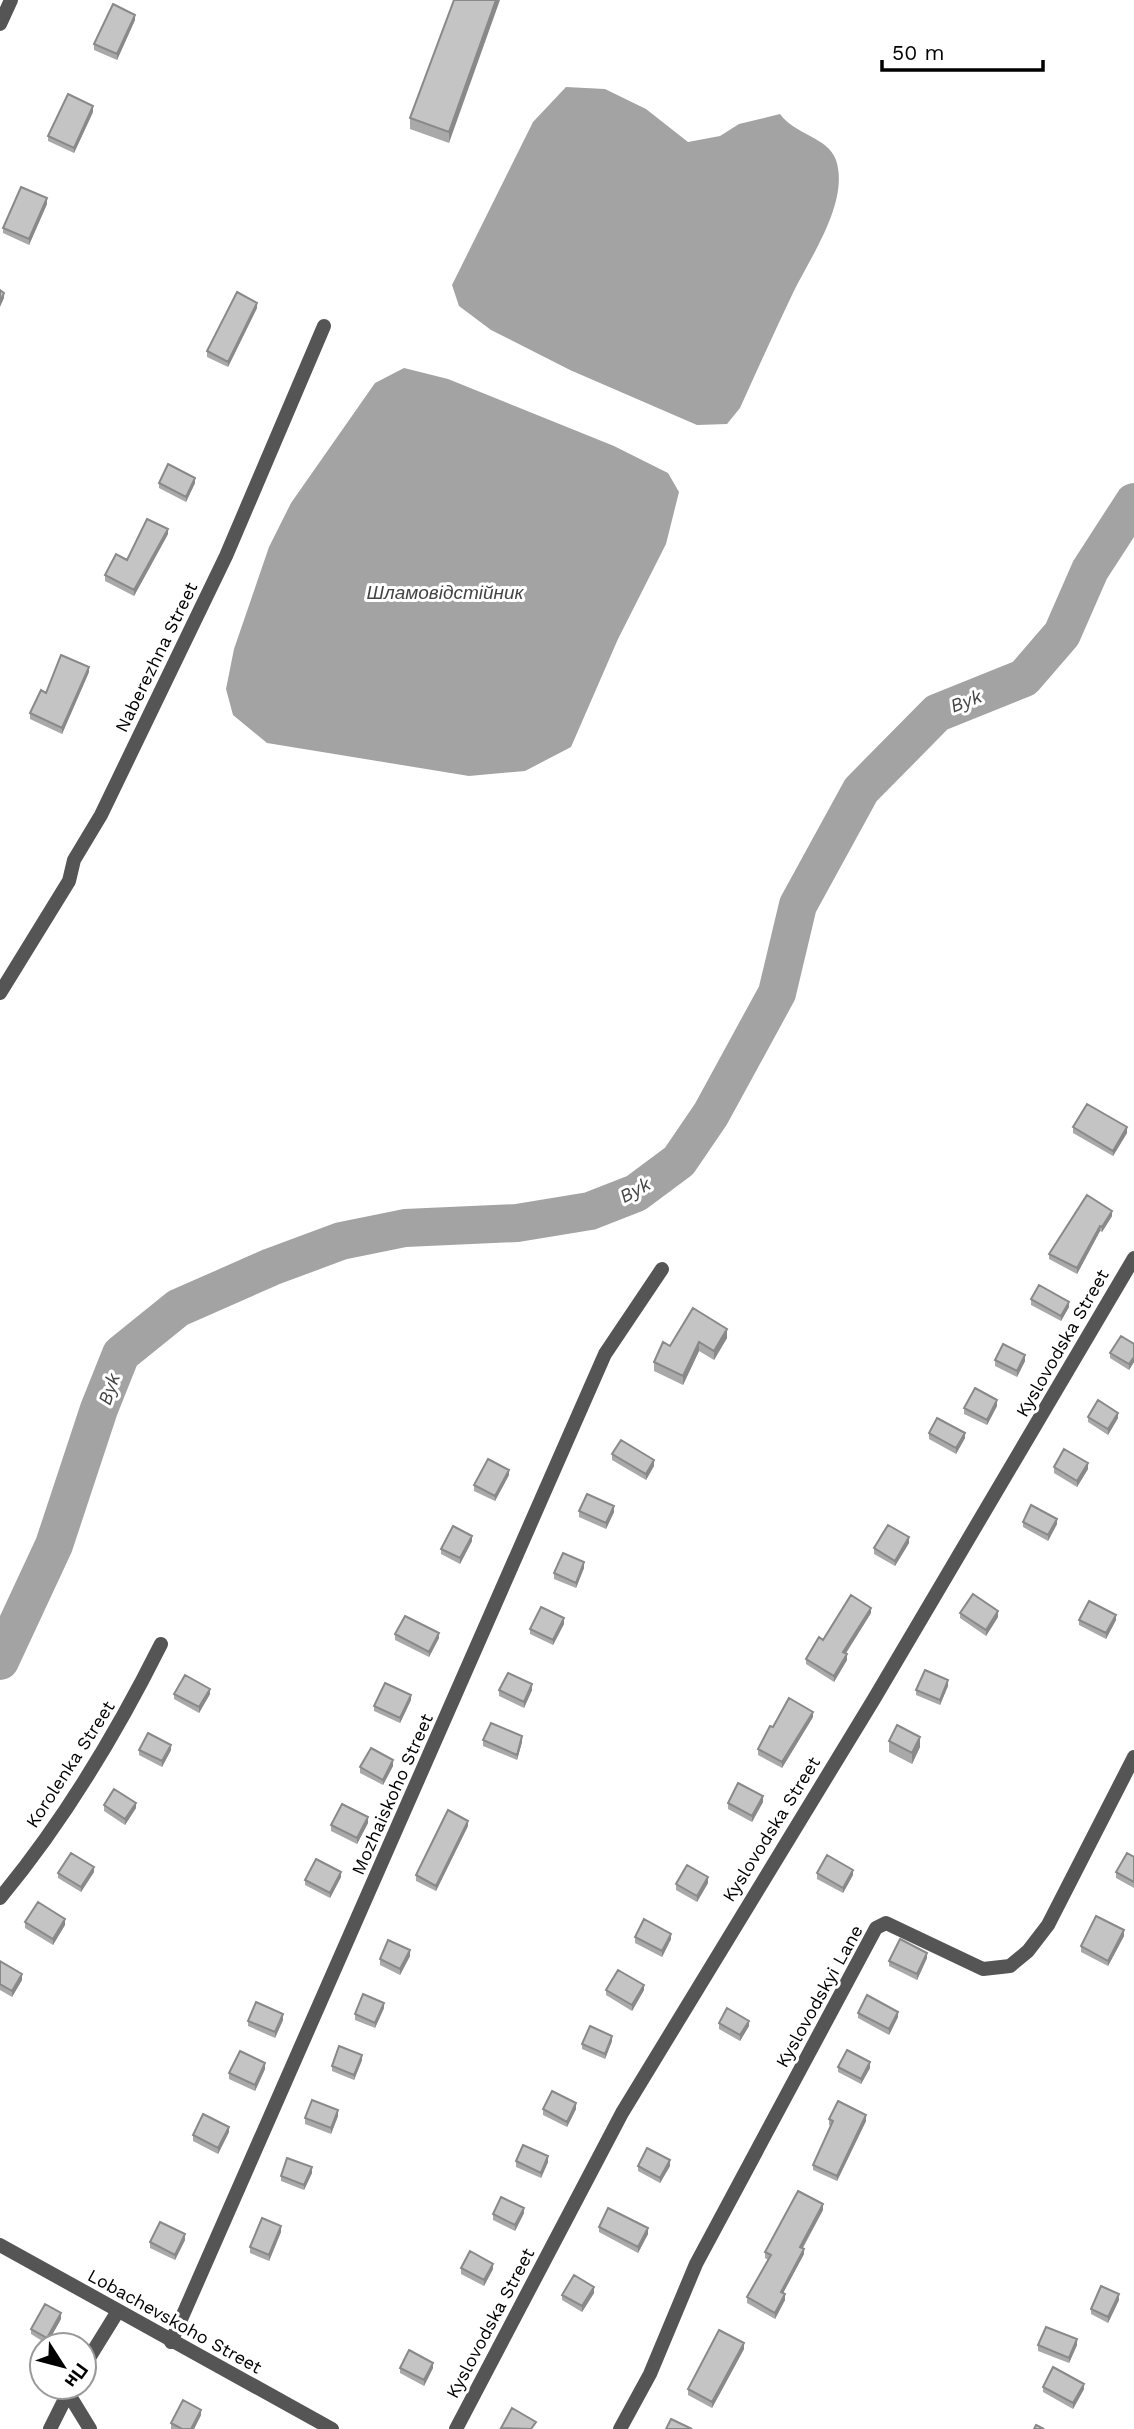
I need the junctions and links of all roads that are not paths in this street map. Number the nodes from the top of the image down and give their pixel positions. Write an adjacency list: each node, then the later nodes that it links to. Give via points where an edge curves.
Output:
1 (11, 0): 2 (street)
2 (0, 24)
3 (324, 326): 4 (street, Naberezhna Street, via 176,663 101,816 74,860 69,881)
4 (0, 993)
5 (1134, 1258): 19 (street, Kyslovodska Street, via 874,1699 622,2113)
6 (662, 1269): 12 (street, Mozhaiskoho Street, via 605,1354)
7 (161, 1644): 9 (street, Korolenka Street, via 88,1776)
8 (1134, 1757): 20 (street, Kyslovodskyi Lane, via 1048,1925 1010,1966 983,1969 903,1929 886,1923 876,1928 696,2264 650,2374)
9 (0, 1898)
10 (0, 2245): 11 (street, Lobachevskoho Street)
11 (118, 2311): 12 (street, Lobachevskoho Street); 13 (street)
12 (171, 2342): 18 (street, Lobachevskoho Street)
13 (98, 2343)
14 (64, 2401): 16 (street)
15 (76, 2401): 17 (street)
16 (50, 2429)
17 (90, 2429)
18 (332, 2429)
19 (456, 2429)
20 (620, 2429)

